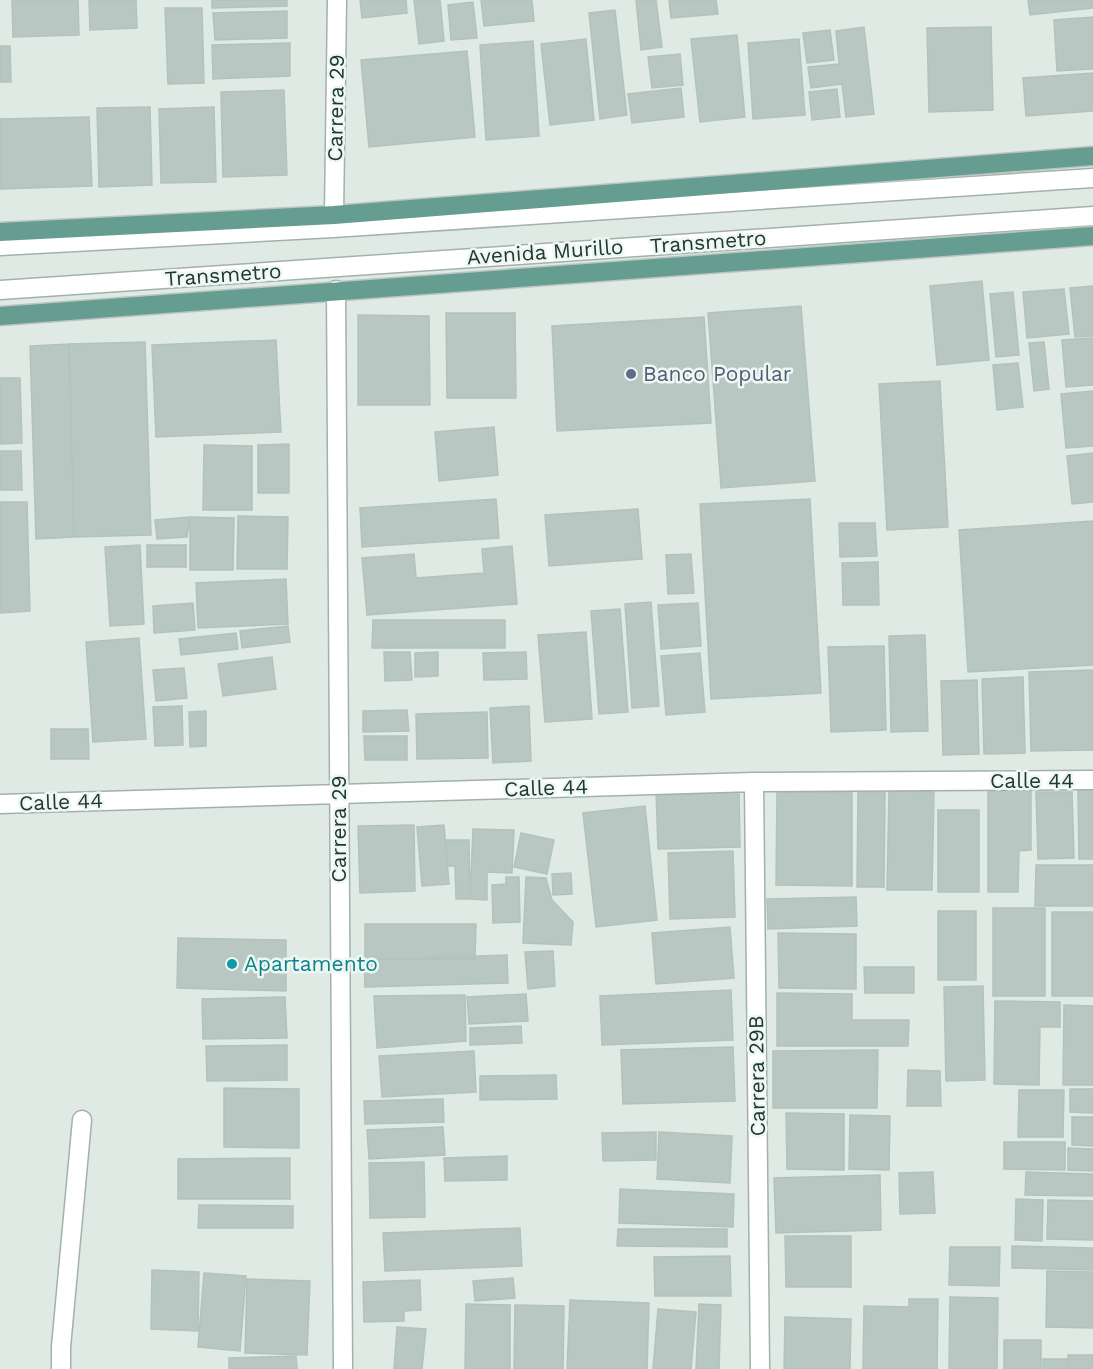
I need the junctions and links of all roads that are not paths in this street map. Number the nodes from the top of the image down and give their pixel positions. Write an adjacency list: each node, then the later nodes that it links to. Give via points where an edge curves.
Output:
1 (337, 0): 4 (street, Carrera 29)
2 (1093, 156): 4 (main road)
3 (1093, 178): 8 (street, Transmetro)
4 (334, 215): 6 (main road)
5 (1093, 216): 9 (street, Transmetro)
6 (0, 232)
7 (1093, 236): 10 (main road, Avenida Murillo)
8 (0, 246)
9 (0, 290)
10 (336, 290): 11 (main road, Avenida Murillo); 14 (street, Carrera 29)
11 (0, 316)
12 (1093, 780): 13 (street, Calle 44)
13 (754, 782): 14 (street, Calle 44); 19 (street, Carrera 29B)
14 (339, 794): 15 (street, Calle 44); 18 (street, Carrera 29)
15 (0, 804)
16 (82, 1120): 17 (street)
17 (62, 1369)
18 (343, 1369)
19 (760, 1369)

